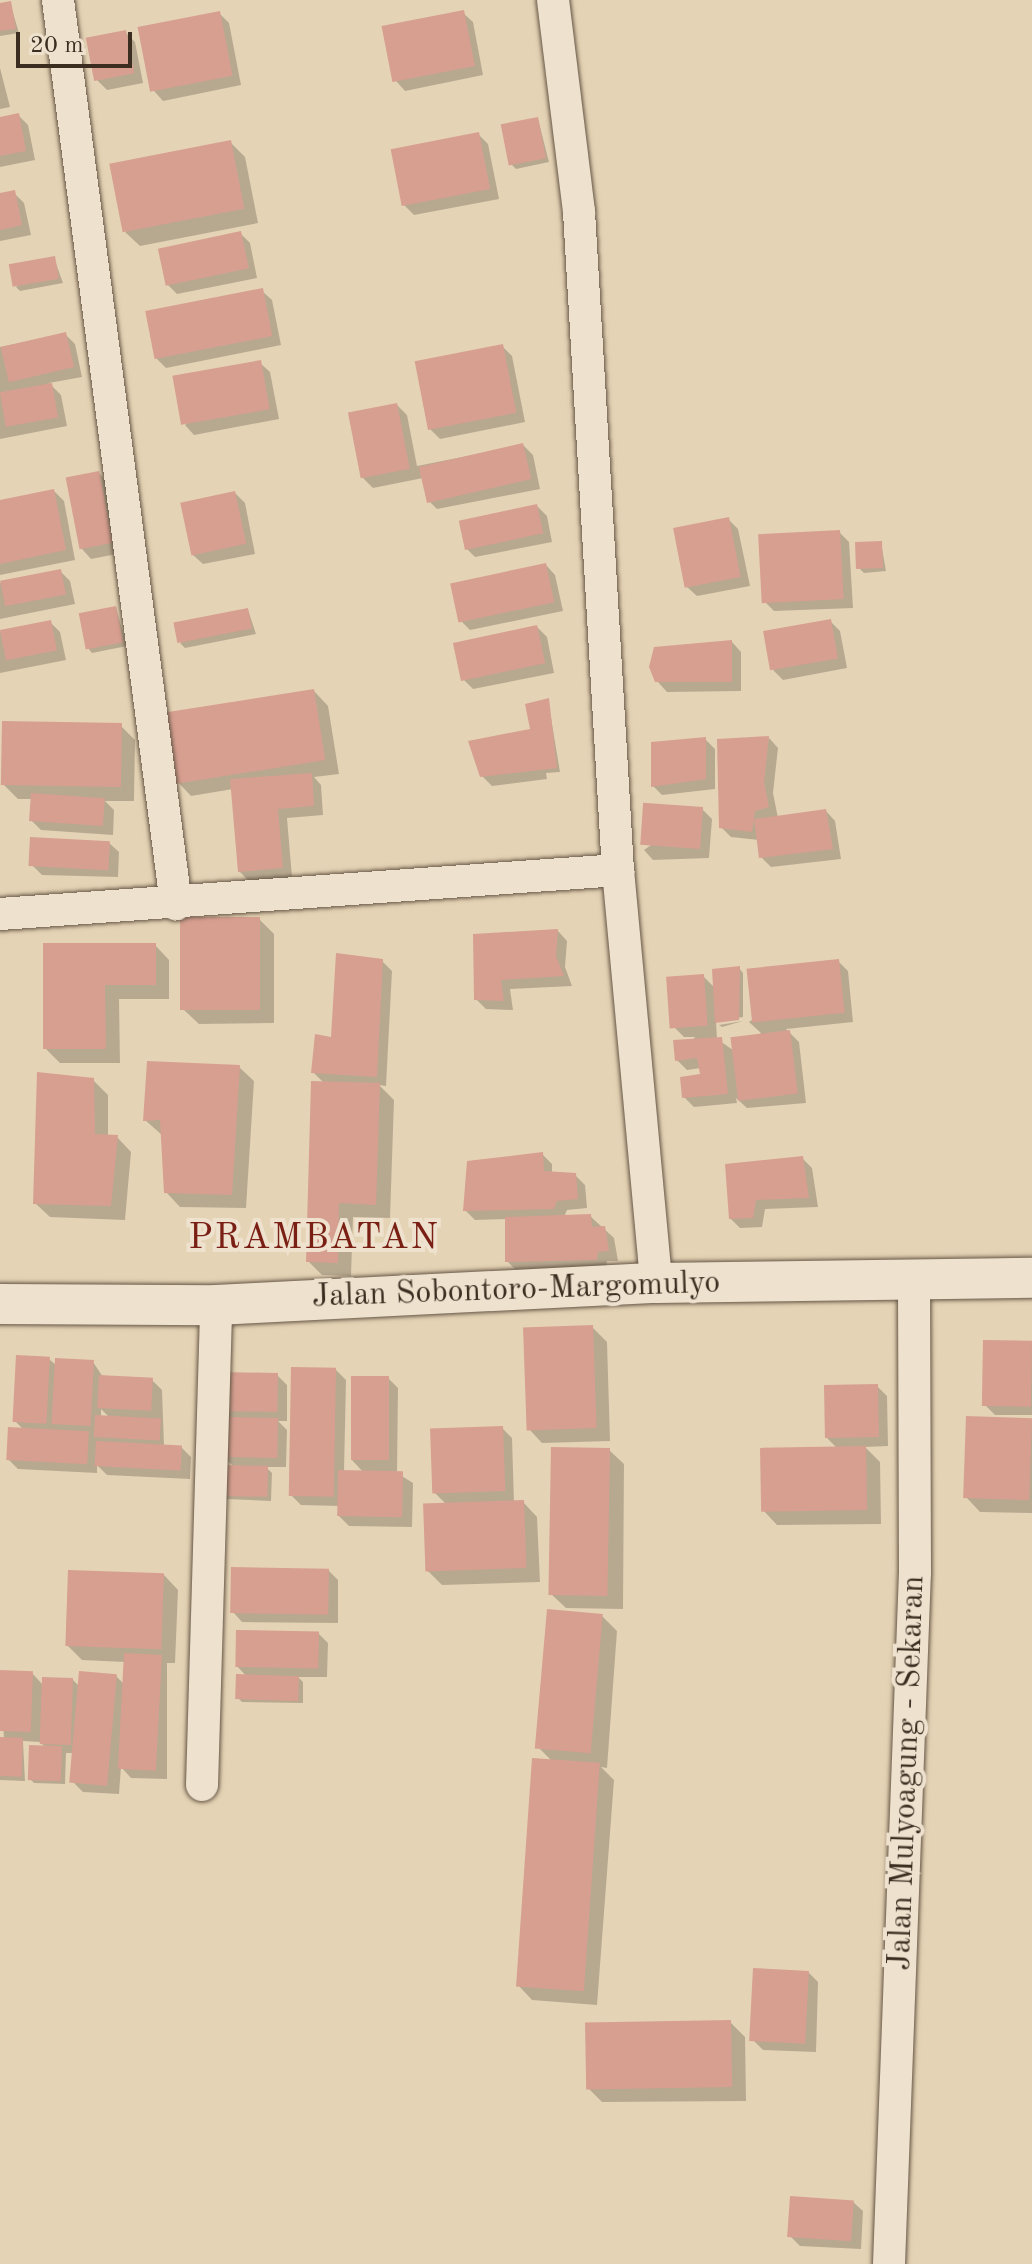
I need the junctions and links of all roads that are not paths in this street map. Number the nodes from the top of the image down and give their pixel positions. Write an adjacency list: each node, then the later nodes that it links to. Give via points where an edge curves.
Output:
1 (58, 0): 4 (street)
2 (553, 0): 3 (street, via 579,212)
3 (618, 870): 4 (street); 8 (street)
4 (176, 904): 5 (street)
5 (0, 914)
6 (1032, 1278): 7 (street, Jalan Sobontoro-Margomulyo)
7 (914, 1281): 8 (street, Jalan Sobontoro-Margomulyo); 12 (street, Jalan Mulyoagung - Sekaran, via 915,1573)
8 (656, 1283): 10 (street, Jalan Sobontoro-Margomulyo)
9 (0, 1304): 10 (street, Jalan Sobontoro-Margomulyo)
10 (216, 1305): 11 (street)
11 (202, 1785)
12 (889, 2264)

